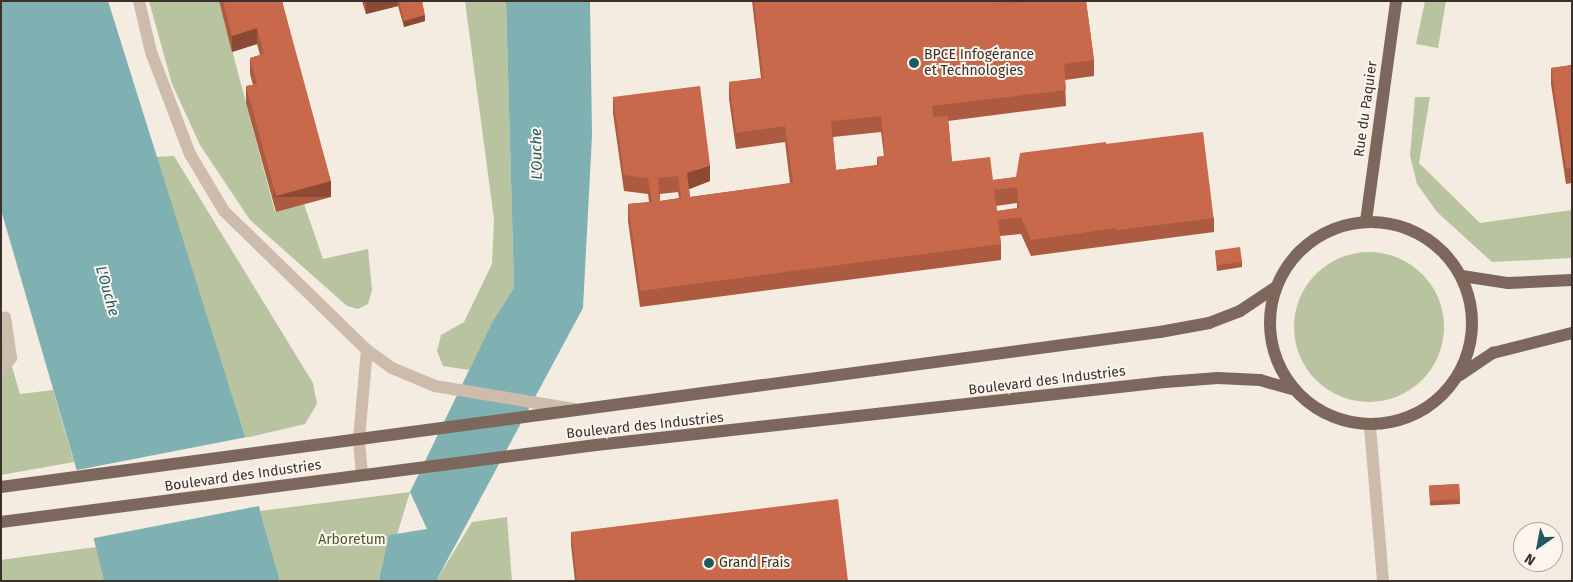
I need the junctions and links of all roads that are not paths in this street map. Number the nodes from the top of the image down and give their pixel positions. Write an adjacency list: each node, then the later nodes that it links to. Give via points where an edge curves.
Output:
1 (139, 1): 9 (street, via 151,52 190,154 224,211)
2 (1396, 1): 3 (main road, Rue du Paquier)
3 (1366, 221): 4 (main road, via 1395,224 1422,235 1445,253); 6 (main road, via 1337,227 1311,241 1290,262)
4 (1462, 276): 5 (main road, via 1508,283); 11 (main road, via 1474,326)
5 (1572, 280)
6 (1276, 287): 12 (main road, via 1269,318 1272,350); 13 (main road, Boulevard des Industries, via 1240,311 1209,323 1160,332)
7 (5, 316): 10 (street, via 11,358)
8 (1572, 333): 11 (main road, via 1493,353)
9 (367, 350): 13 (street, via 392,368 435,386); 15 (street)
10 (1, 370)
11 (1460, 375): 14 (main road, via 1445,395 1410,418)
12 (1292, 389): 14 (main road, via 1314,408 1341,421); 16 (main road, Boulevard des Industries, via 1260,380 1218,378)
13 (581, 410): 15 (main road, Boulevard des Industries)
14 (1370, 426): 19 (street)
15 (359, 439): 16 (street); 17 (main road, Boulevard des Industries)
16 (362, 475): 18 (main road, Boulevard des Industries)
17 (1, 487)
18 (1, 522)
19 (1383, 581)

